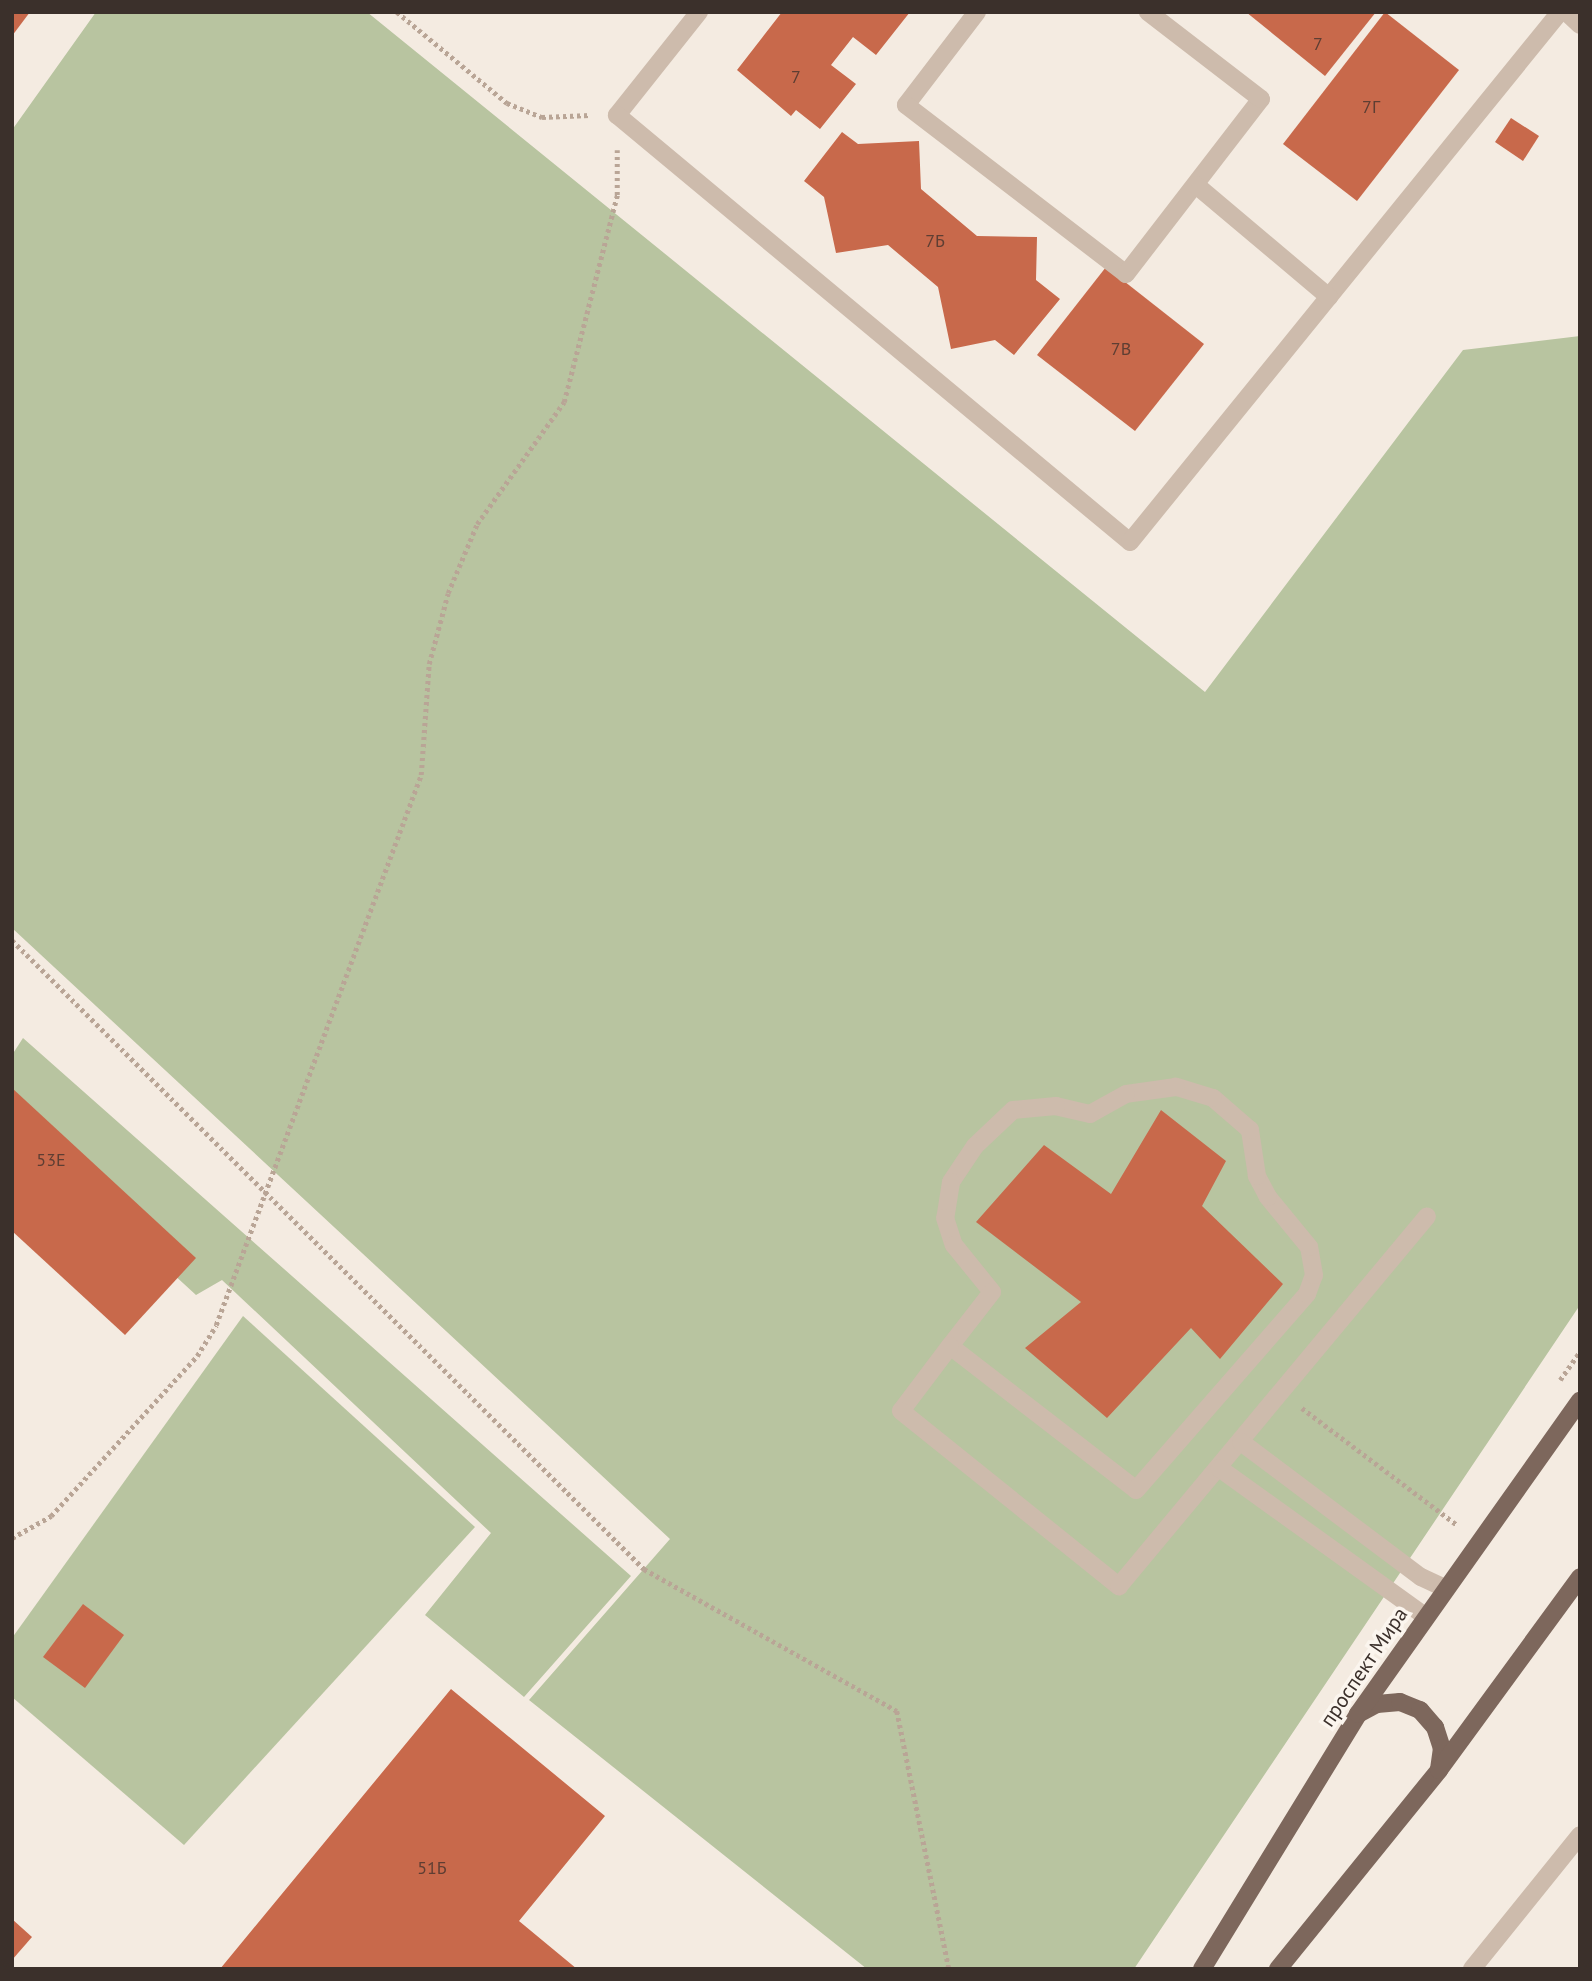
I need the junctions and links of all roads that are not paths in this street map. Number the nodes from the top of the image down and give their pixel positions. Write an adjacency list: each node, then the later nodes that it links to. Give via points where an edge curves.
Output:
1 (699, 12): 8 (street, via 617,115 1130,541)
2 (977, 12): 7 (street, via 906,105 1126,274)
3 (1148, 12): 7 (street, via 1262,99)
4 (1560, 12): 8 (street)
5 (1566, 12): 6 (street)
6 (1580, 24)
7 (1196, 185): 8 (street)
8 (1329, 297)
9 (1427, 1216): 12 (street)
10 (950, 1346): 10 (street, via 992,1292 954,1245 946,1218 951,1182 975,1146 1013,1110 1056,1106 1090,1114 1146,1088 1176,1087 1213,1098 1250,1130 1257,1176 1268,1197 1309,1247 1314,1275 1307,1294 1136,1490); 13 (street, via 901,1410 1119,1586)
11 (1580, 1401): 15 (main road, проспект Мира)
12 (1241, 1442): 13 (street); 15 (street, via 1421,1577)
13 (1219, 1468): 16 (street)
14 (1580, 1577): 18 (main road)
15 (1445, 1588): 16 (main road, проспект Мира)
16 (1425, 1616): 17 (main road, проспект Мира)
17 (1358, 1714): 18 (main road, via 1377,1704 1400,1702 1420,1710 1435,1727 1442,1748); 20 (main road, проспект Мира)
18 (1439, 1770): 21 (main road)
19 (1580, 1835): 22 (street)
20 (1202, 1969)
21 (1278, 1969)
22 (1472, 1969)

